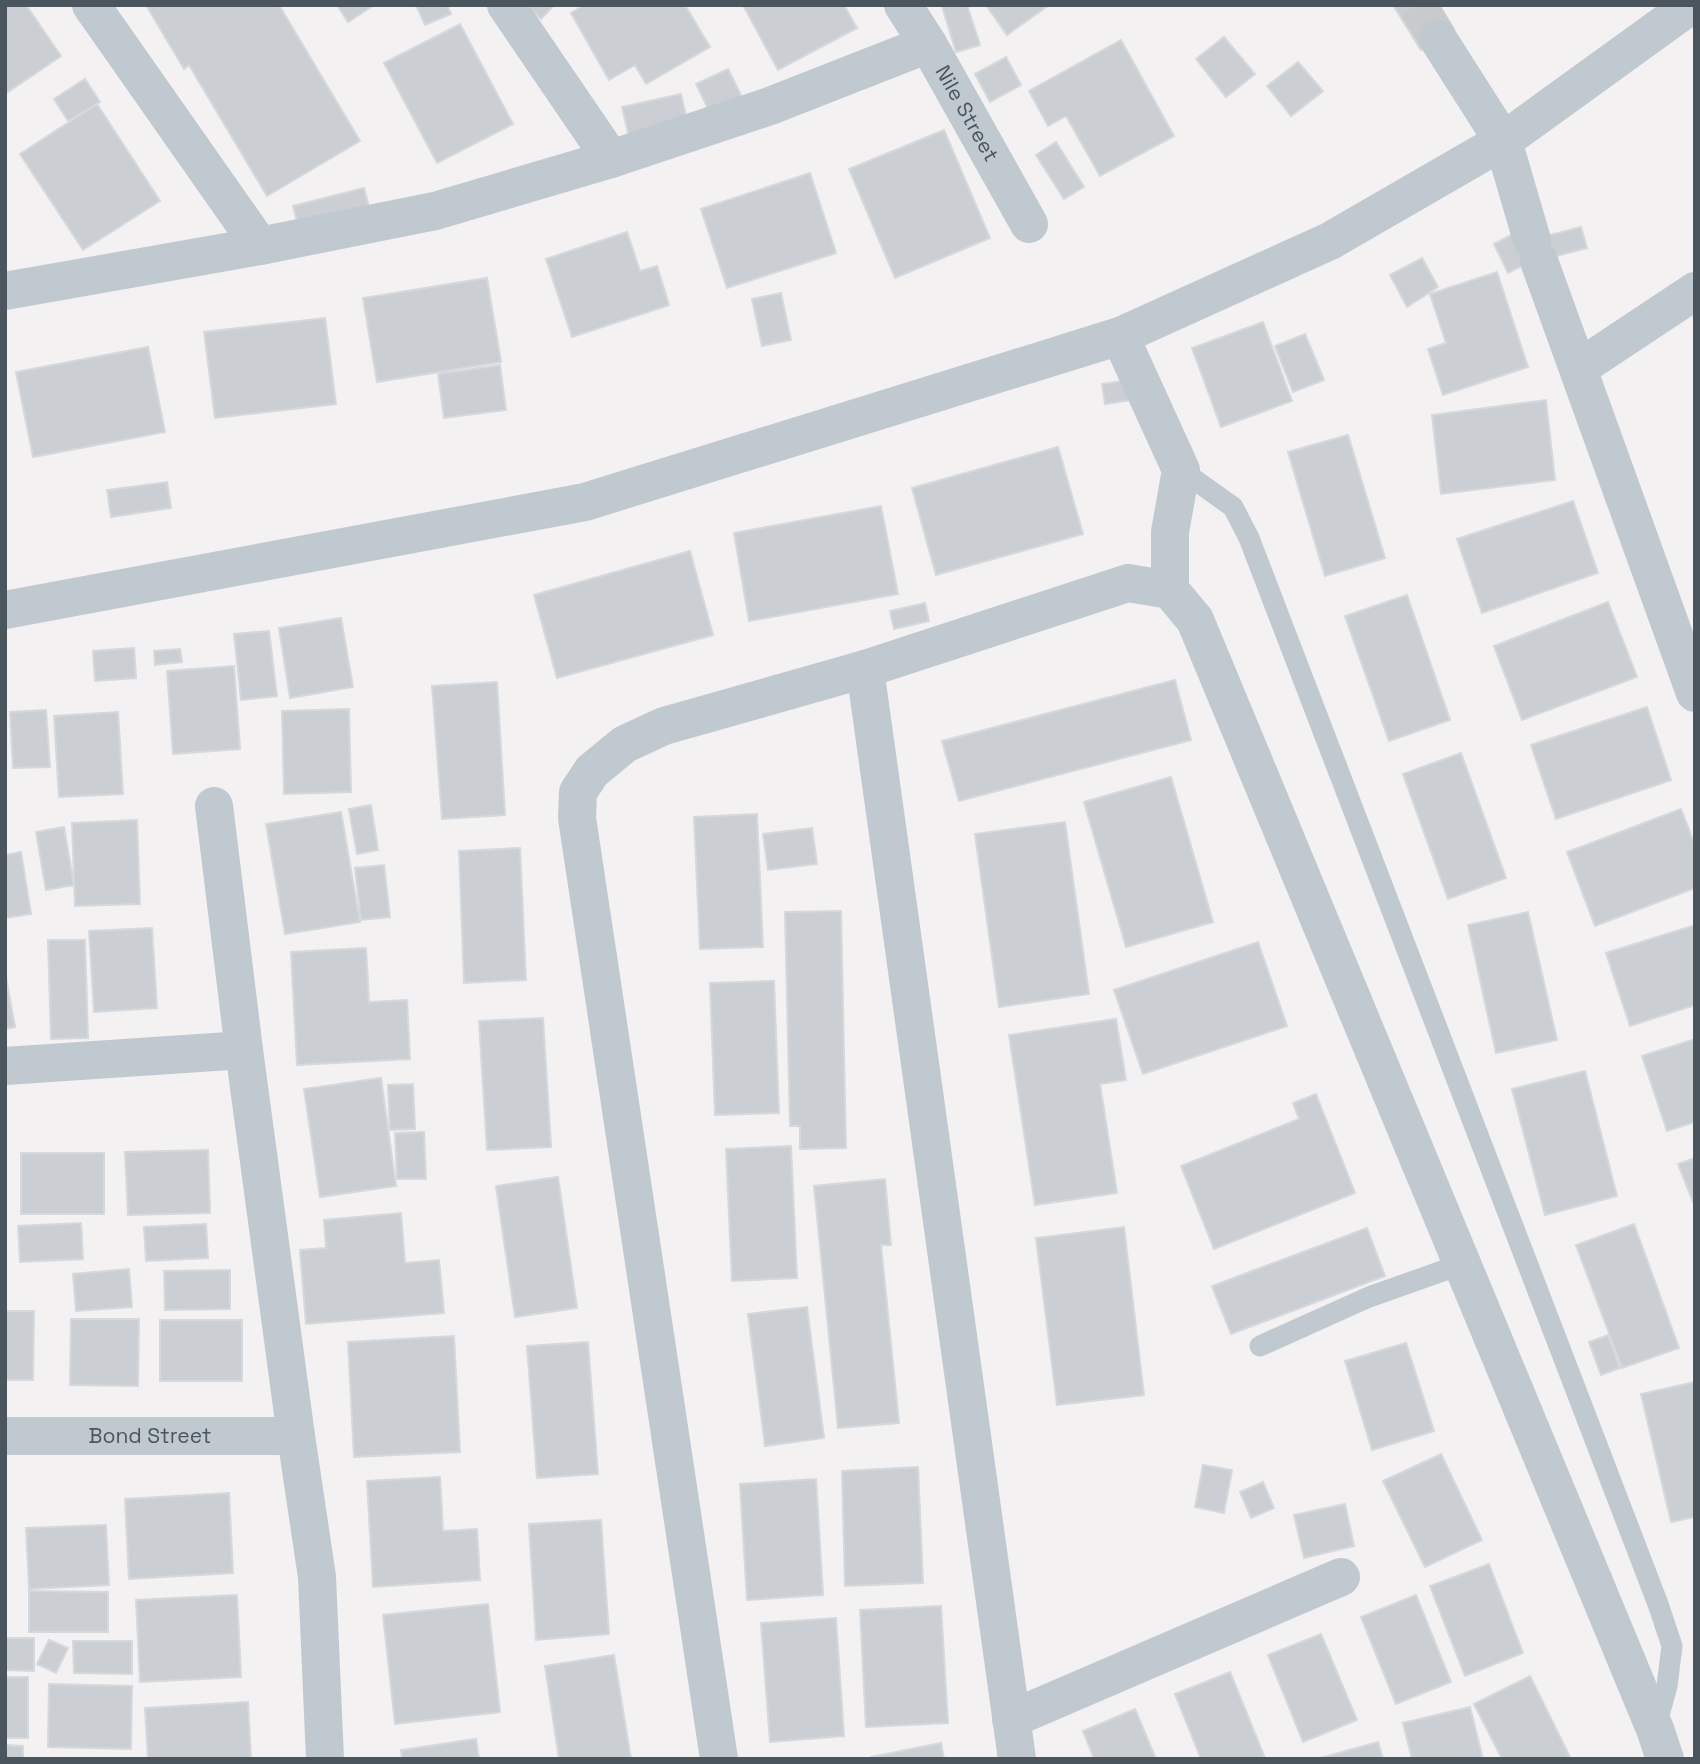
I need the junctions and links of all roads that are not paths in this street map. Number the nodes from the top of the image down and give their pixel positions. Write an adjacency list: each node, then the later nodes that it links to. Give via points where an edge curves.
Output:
1 (91, 5): 10 (street)
2 (506, 5): 8 (street)
3 (903, 5): 6 (street, Nile Street)
4 (1691, 5): 7 (street)
5 (1438, 39): 7 (street)
6 (928, 44): 8 (street, via 770,106); 9 (street, Nile Street)
7 (1503, 141): 13 (street, via 1330,241); 14 (street, via 1536,251)
8 (611, 159): 10 (street, via 435,211)
9 (1029, 224)
10 (260, 246): 11 (street)
11 (5, 291)
12 (1695, 291): 14 (street)
13 (1120, 336): 15 (street); 17 (street, via 585,502)
14 (1579, 368): 19 (street)
15 (1181, 470): 16 (street, via 1170,532); 29 (lane, via 1233,507 1249,538 1658,1604 1672,1646)
16 (1170, 590): 18 (street, via 1128,583); 23 (street, via 1195,620)
17 (5, 610)
18 (864, 669): 28 (street); 31 (street, via 664,726 625,744 592,771 578,792 579,831)
19 (1695, 693)
20 (214, 806): 21 (street)
21 (244, 1050): 22 (street); 26 (street)
22 (5, 1066)
23 (1462, 1264): 24 (lane, via 1369,1297); 29 (street)
24 (1260, 1346)
25 (5, 1436): 26 (street, Bond Street)
26 (296, 1436): 30 (street, via 317,1577)
27 (1341, 1577): 28 (street)
28 (1011, 1719): 32 (street)
29 (1660, 1744)
30 (325, 1759)
31 (719, 1759)
32 (1017, 1759)

